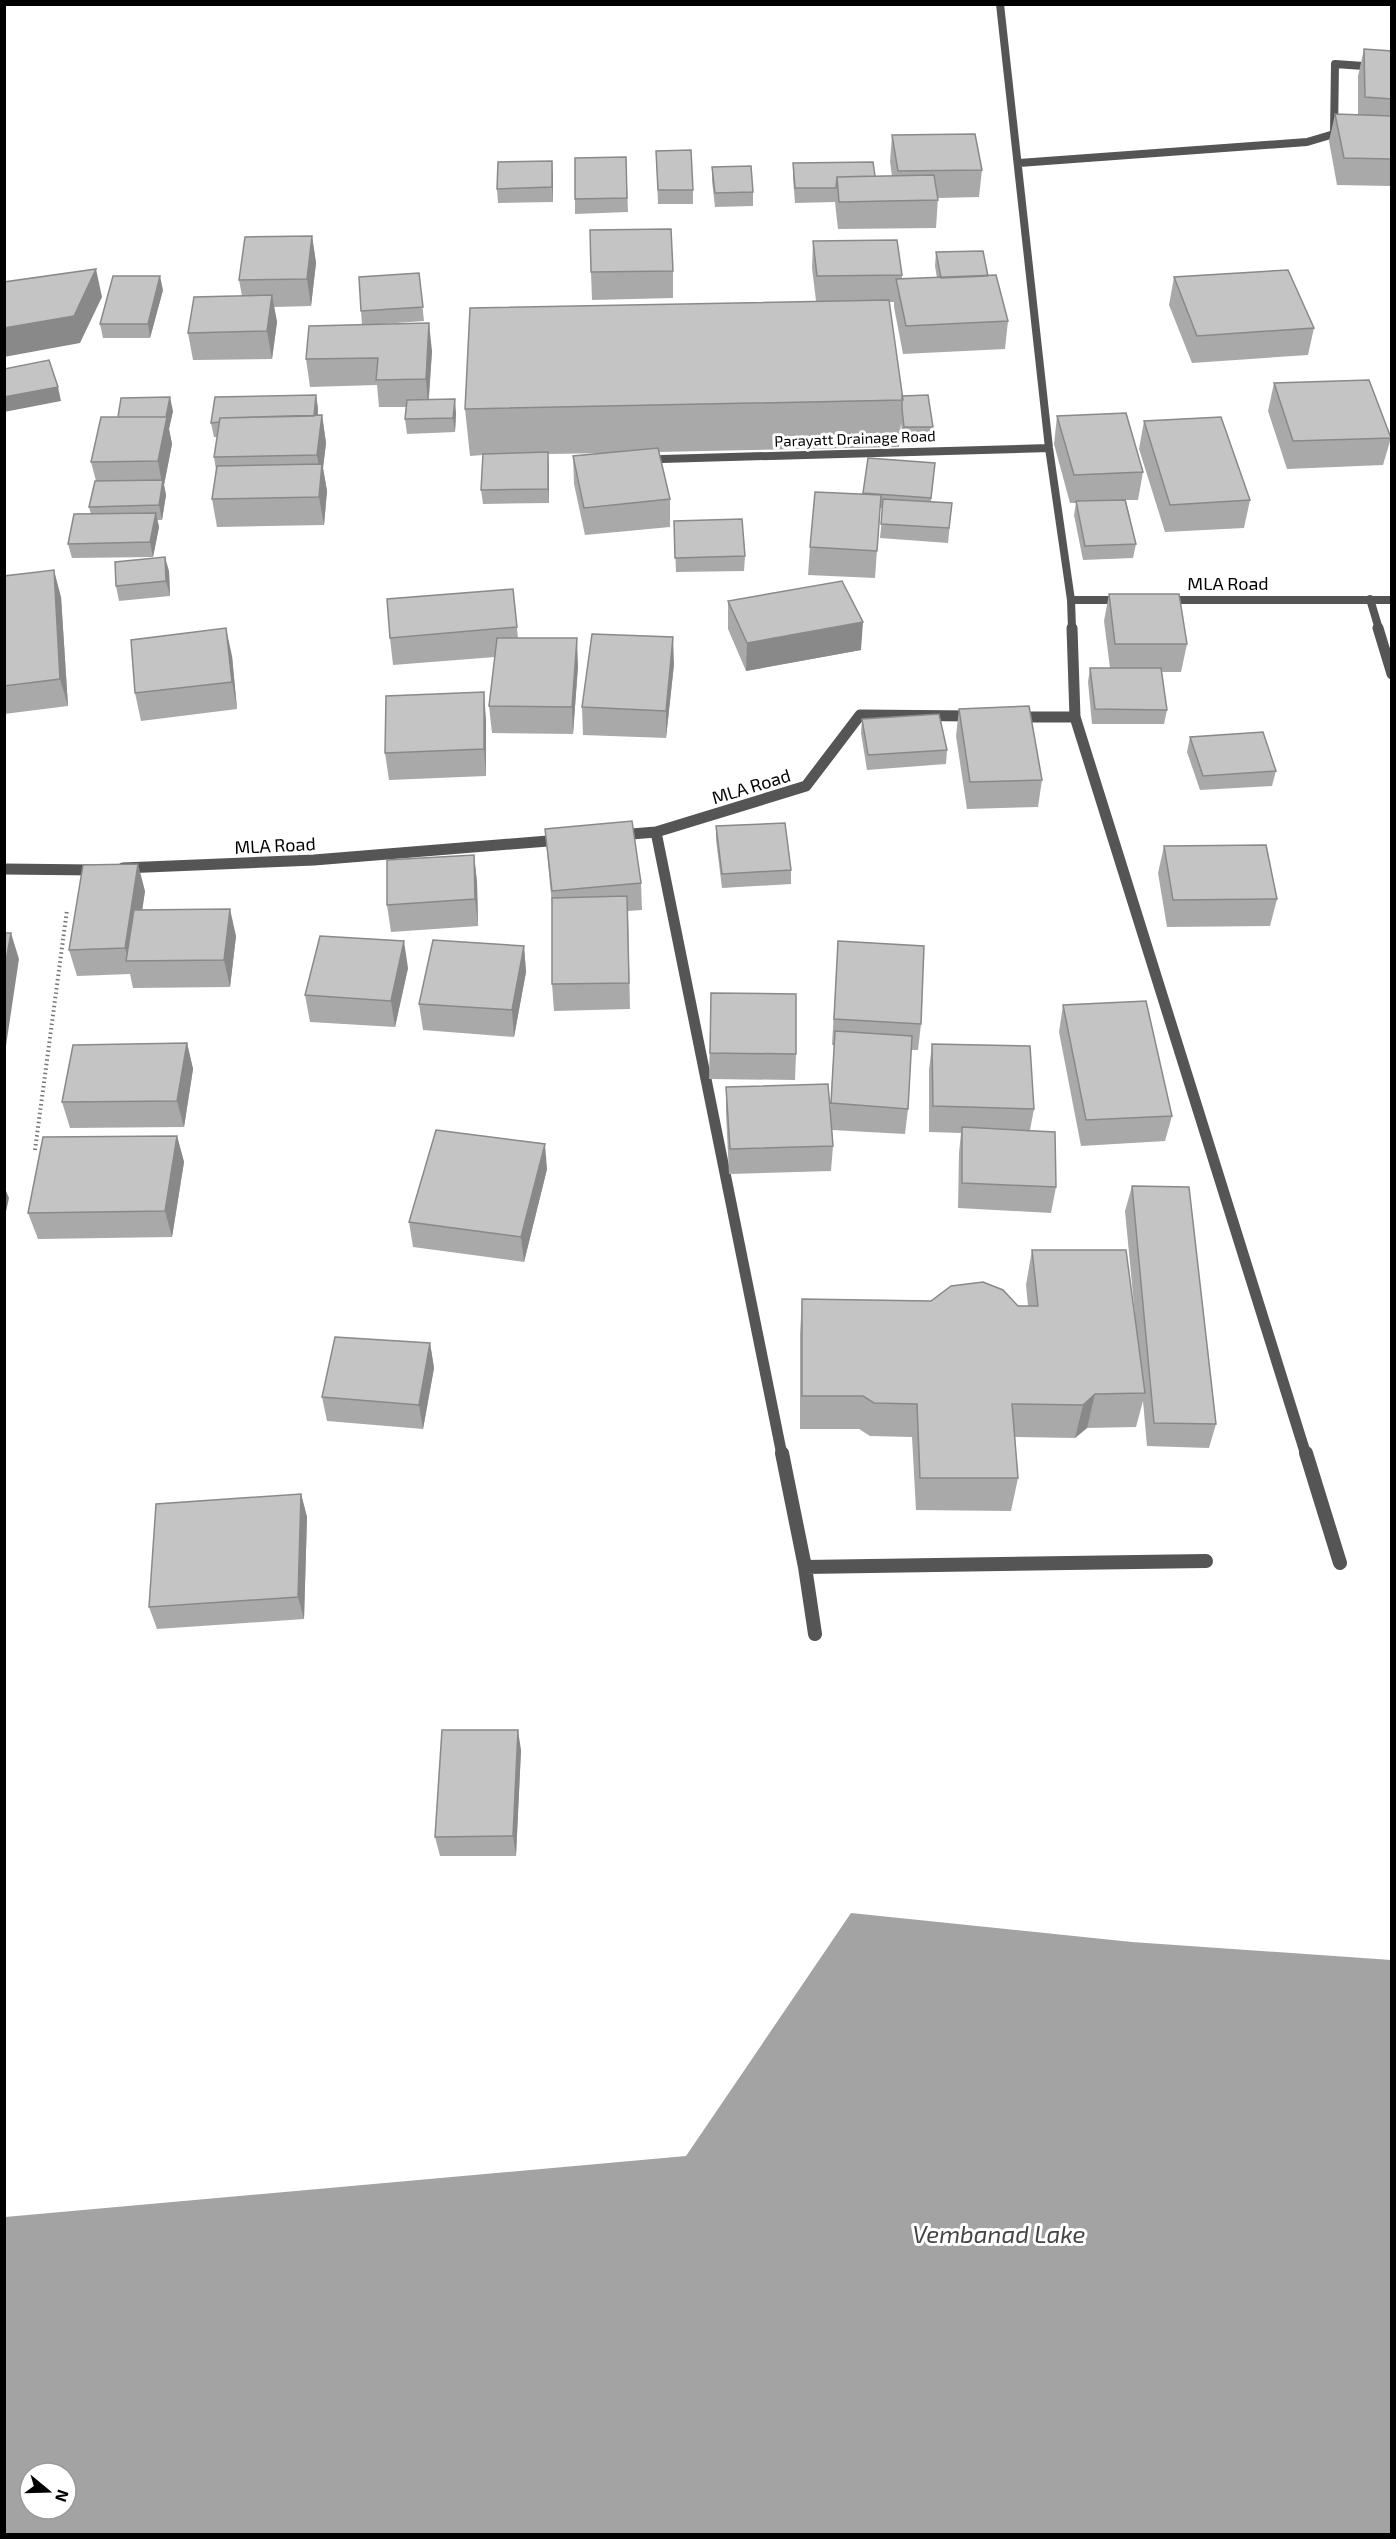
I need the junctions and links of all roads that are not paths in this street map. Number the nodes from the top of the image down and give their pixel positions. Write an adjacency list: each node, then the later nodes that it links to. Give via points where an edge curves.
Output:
1 (999, 4): 3 (street)
2 (1392, 68): 3 (street, via 1335,63 1334,134 1307,142)
3 (1019, 164): 4 (street)
4 (1049, 448): 5 (street, Parayatt Drainage Road); 7 (street)
5 (662, 459)
6 (1370, 599): 9 (street, MLA Road); 10 (street, MLA Road); 11 (street)
7 (1071, 600): 8 (street); 14 (street)
8 (1131, 600)
9 (1155, 600)
10 (1392, 600)
11 (1392, 674)
12 (991, 716): 15 (street, MLA Road, via 860,715 806,786)
13 (1003, 717): 14 (street)
14 (1075, 717): 20 (street)
15 (656, 832): 16 (street, MLA Road); 21 (street)
16 (609, 836)
17 (574, 839): 18 (street, MLA Road, via 314,860 72,871)
18 (4, 869)
19 (1206, 1561): 21 (street)
20 (1340, 1563)
21 (805, 1567): 22 (street)
22 (815, 1634)

